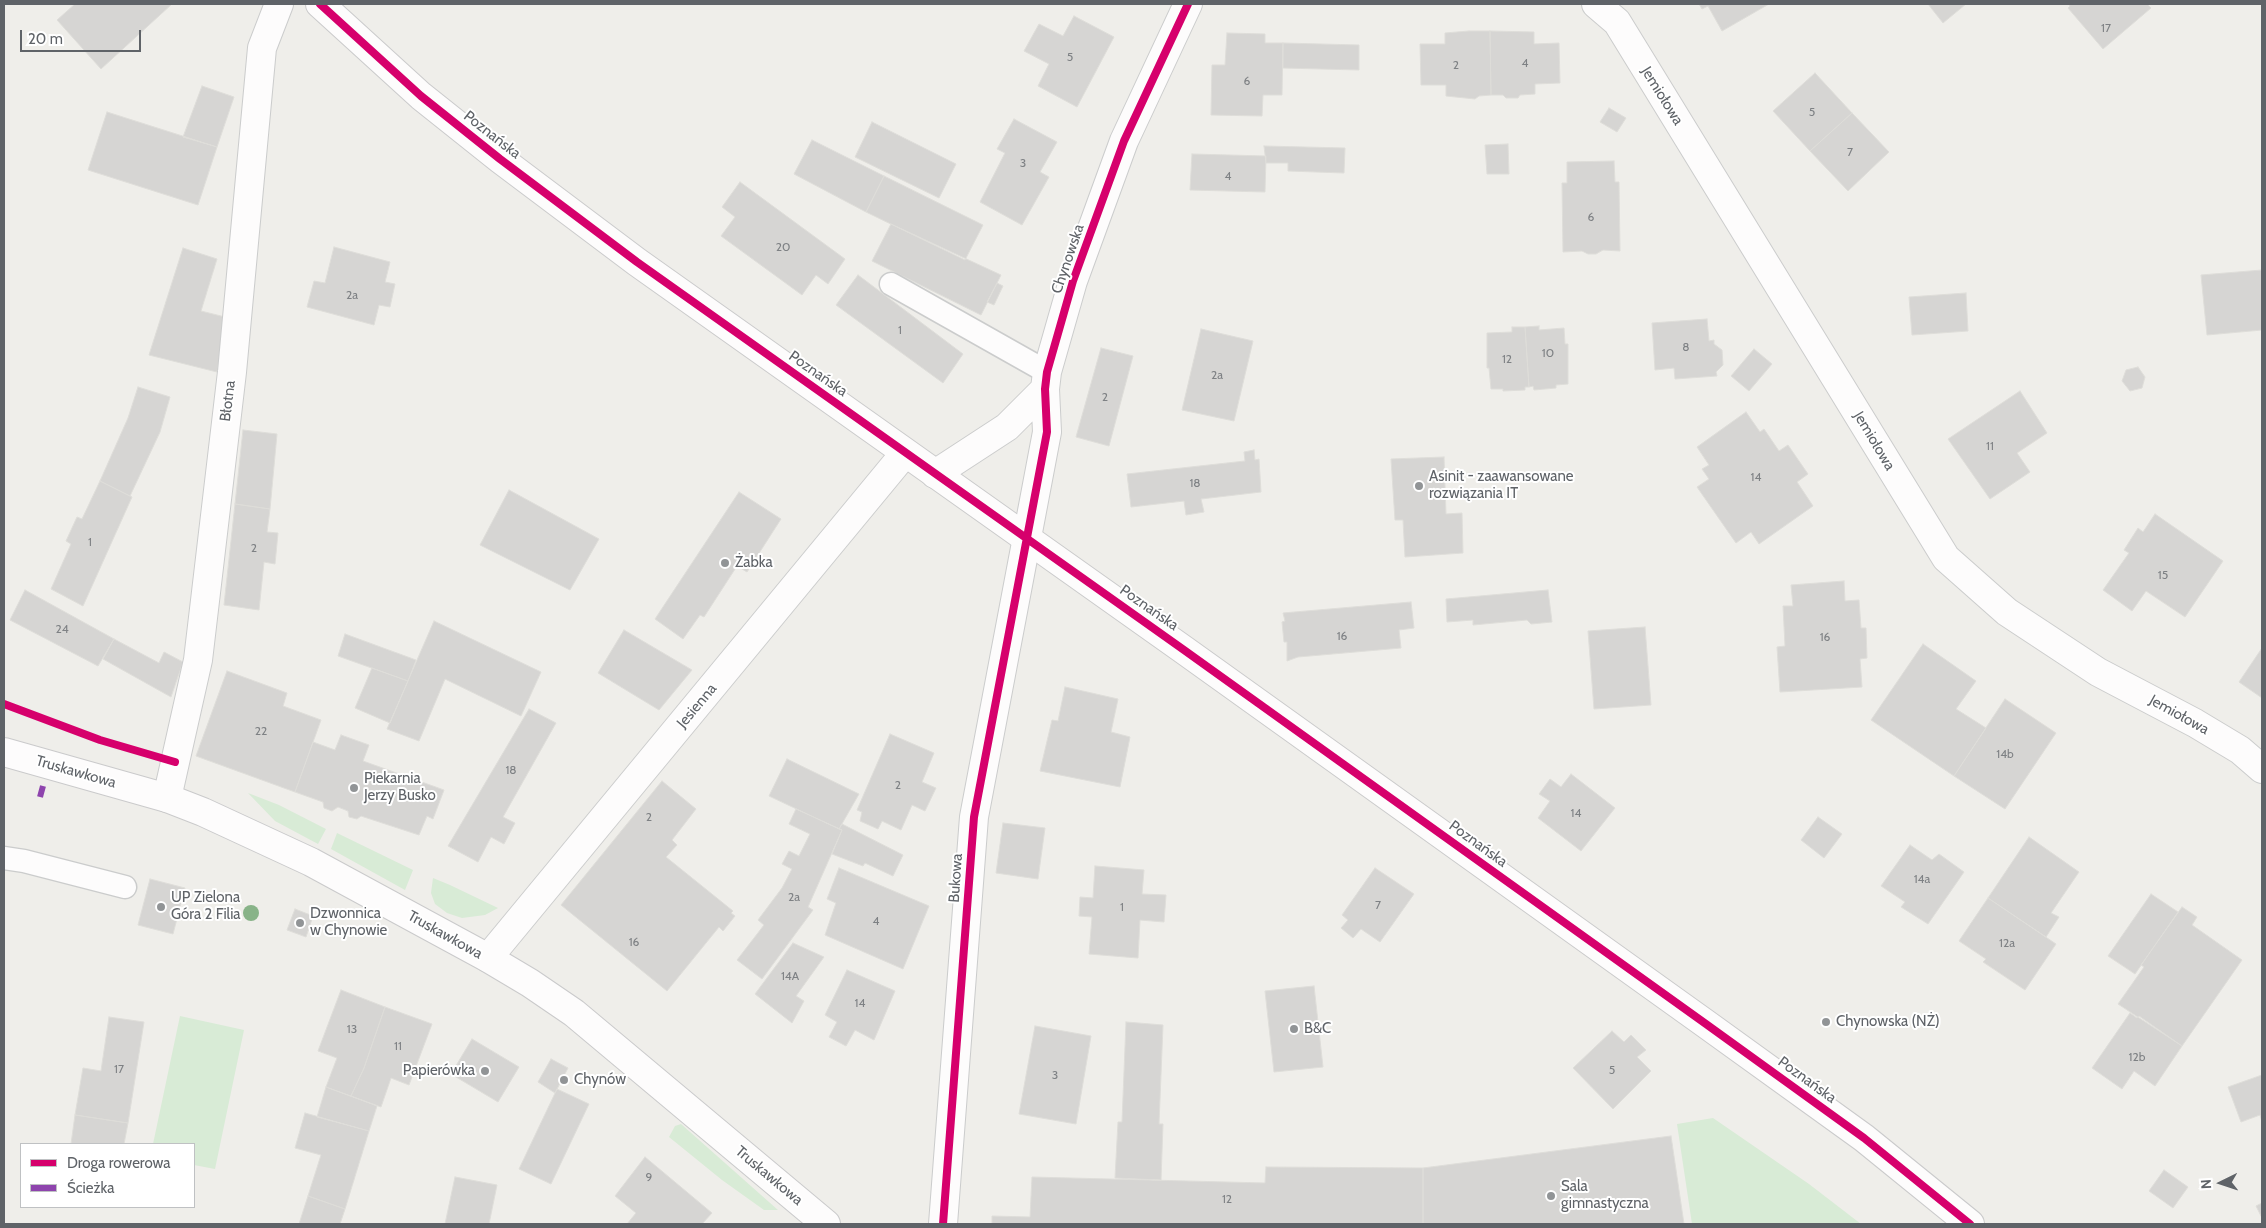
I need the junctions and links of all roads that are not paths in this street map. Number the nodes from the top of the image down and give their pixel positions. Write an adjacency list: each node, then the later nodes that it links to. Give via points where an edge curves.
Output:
1 (279, 4): 12 (street, Błotna, via 262,48 232,372 198,660)
2 (320, 4): 7 (street, Poznańska, via 421,96 500,159 636,262)
3 (1188, 4): 6 (street, Chynowska, via 1124,141 1074,281)
4 (1596, 4): 11 (street, Jemiołowa, via 1617,22 1946,558 2007,612 2098,672 2240,750)
5 (891, 284): 6 (lane)
6 (1046, 381): 8 (street, Chynowska, via 1008,427); 9 (street, Chynowska, via 1047,432)
7 (905, 453): 8 (street, Poznańska); 15 (street, Jesienna)
8 (935, 474): 9 (street, Poznańska)
9 (1026, 538): 17 (street, Bukowa, via 974,817); 18 (street, Poznańska, via 1856,1132)
10 (4, 752): 12 (street, Truskawkowa)
11 (2262, 769)
12 (167, 798): 15 (street, Truskawkowa, via 311,862)
13 (4, 858): 14 (lane)
14 (125, 887)
15 (488, 958): 16 (street, Truskawkowa, via 574,1013)
16 (826, 1224)
17 (943, 1224)
18 (1970, 1224)

